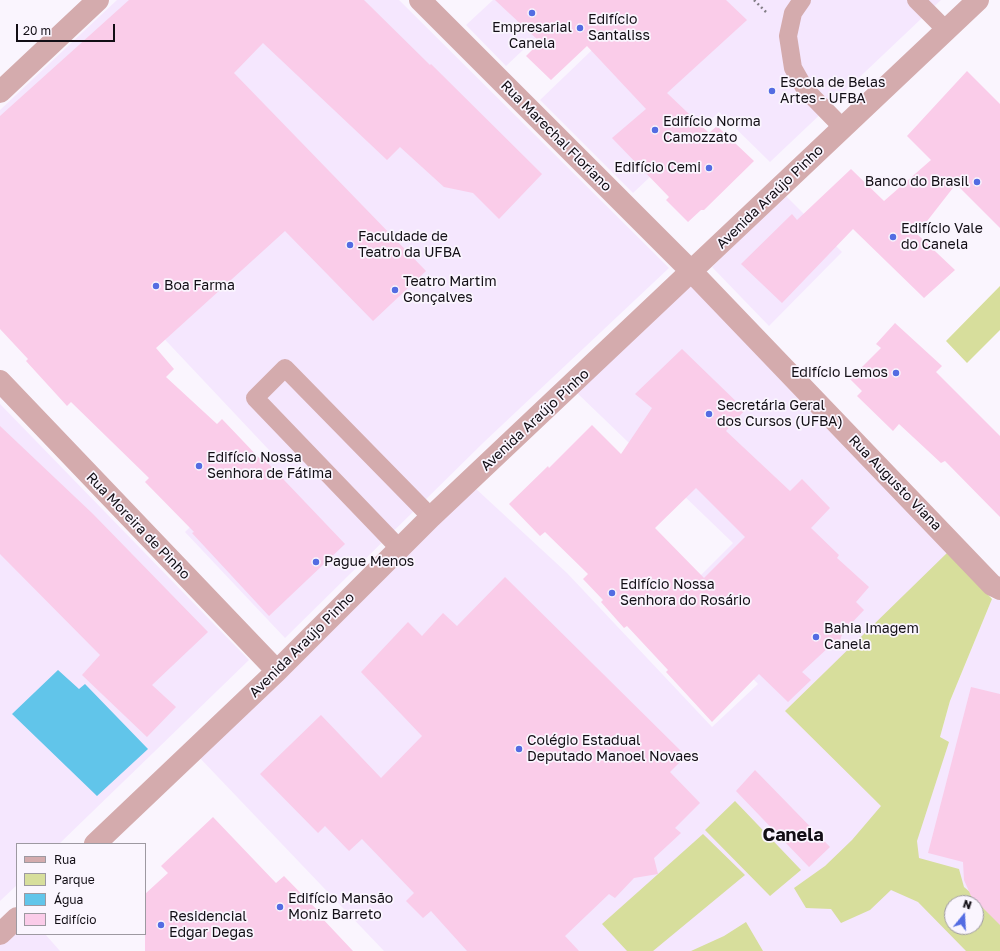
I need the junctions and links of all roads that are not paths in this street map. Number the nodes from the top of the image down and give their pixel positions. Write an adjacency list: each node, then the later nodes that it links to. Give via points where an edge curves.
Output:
1 (98, 0): 7 (street)
2 (420, 0): 9 (street, Rua Marechal Floriano)
3 (802, 0): 8 (lane, via 793,13 788,36 793,68 805,89)
4 (916, 0): 6 (lane)
5 (978, 0): 6 (street, Avenida Araújo Pinho)
6 (946, 30): 8 (street, Avenida Araújo Pinho)
7 (0, 92)
8 (843, 128): 9 (street, Avenida Araújo Pinho)
9 (692, 272): 11 (street, Avenida Araújo Pinho); 13 (street, Rua Augusto Viana, via 992,585)
10 (0, 381): 14 (street, Rua Moreira de Pinho)
11 (431, 517): 12 (street, Avenida Araújo Pinho); 12 (lane, via 285,368 255,398)
12 (400, 549): 14 (street, Avenida Araújo Pinho)
13 (1000, 590)
14 (277, 671): 15 (street, Avenida Araújo Pinho)
15 (97, 843)
16 (16, 919): 17 (street)
17 (0, 934)

